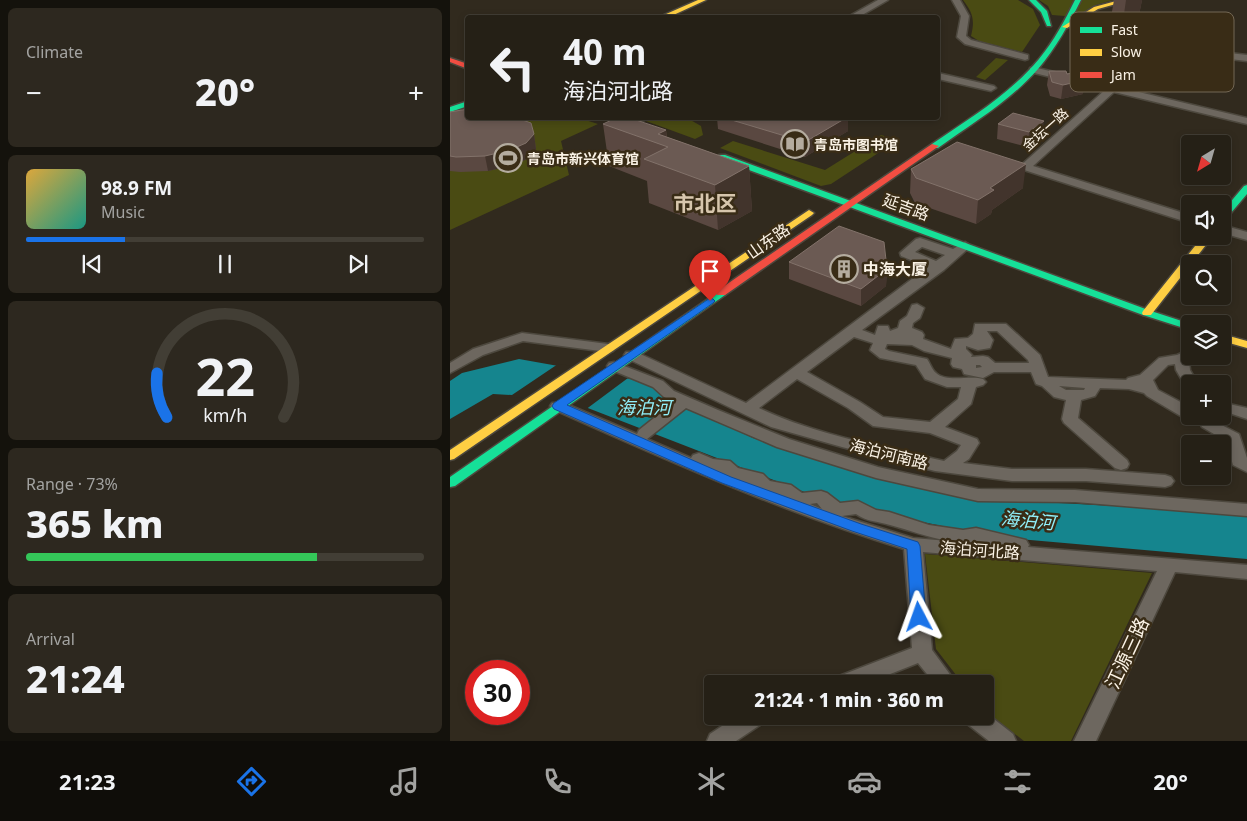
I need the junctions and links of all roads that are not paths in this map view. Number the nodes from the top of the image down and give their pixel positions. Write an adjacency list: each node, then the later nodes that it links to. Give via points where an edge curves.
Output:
1 (703, 0): 12 (main road)
2 (884, 0): 13 (street)
3 (956, 0): 19 (street, via 965,16 961,37 968,42)
4 (1027, 0): 14 (main road)
5 (1078, 0): 9 (main road, 山东路)
6 (1127, 0): 10 (main road)
7 (1140, 0): 11 (main road)
8 (1060, 8): 14 (main road)
9 (1072, 12)
10 (1089, 12)
11 (1099, 12)
12 (667, 15)
13 (856, 15)
14 (1042, 16)
15 (1070, 17): 18 (main road, 山东路)
16 (1070, 24): 18 (main road)
17 (1070, 25): 18 (main road)
18 (1065, 27): 25 (main road, 山东路)
19 (1028, 53): 24 (main road)
20 (1234, 57): 21 (street)
21 (1247, 58)
22 (450, 60): 23 (main road)
23 (465, 66)
24 (1016, 66)
25 (1034, 70): 27 (street); 41 (main road, 山东路, via 967,124)
26 (940, 76): 28 (street)
27 (1070, 78)
28 (994, 85): 31 (main road)
29 (1108, 92): 43 (street, 金坛一路, via 1025,167)
30 (1128, 92): 35 (street)
31 (977, 98)
32 (465, 104): 33 (main road)
33 (450, 110)
34 (634, 120): 36 (street)
35 (1247, 121)
36 (624, 122): 37 (main road)
37 (647, 130)
38 (710, 153): 40 (main road, 延吉路)
39 (1247, 188): 42 (main road)
40 (836, 195): 41 (main road, 延吉路); 57 (main road, 山东路)
41 (850, 204): 47 (main road, 延吉路); 58 (main road, 山东路)
42 (1231, 207)
43 (1181, 216)
44 (1231, 232): 45 (street)
45 (1247, 236)
46 (1201, 245): 50 (main road)
47 (960, 250): 48 (street); 48 (street, via 920,242 906,253); 50 (main road, 延吉路)
48 (939, 267): 51 (street)
49 (917, 308): 54 (street, via 913,318)
50 (1147, 313): 52 (main road, 延吉路)
51 (866, 321): 53 (street); 54 (street)
52 (1181, 324)
53 (853, 331): 54 (street, via 870,339); 63 (street)
54 (898, 334): 60 (street, via 929,348); 60 (street, via 877,350 885,355 922,362 930,376 947,382)
55 (1231, 340): 56 (main road)
56 (1247, 345)
57 (608, 348): 61 (street, via 522,337 478,352); 78 (main road, 山东路)
58 (631, 355): 62 (main road, 山东路); 71 (street, 海泊河南路)
59 (1181, 357): 66 (street, via 1164,361)
60 (970, 358): 64 (street); 64 (street, via 980,327 1001,327 1035,358); 76 (street, via 965,400)
61 (450, 369)
62 (610, 370): 68 (street, via 658,384 669,394); 69 (main road, 山东路)
63 (797, 373): 71 (street); 76 (street, via 879,422)
64 (1042, 375): 65 (street); 67 (street, via 1058,393)
65 (1095, 383): 66 (street); 67 (street, via 1090,393)
66 (1142, 383): 70 (street, via 1152,393)
67 (1074, 396): 80 (street, via 1070,419)
68 (685, 401): 77 (street); 84 (street, via 782,443 876,472 978,495 1075,496)
69 (558, 406): 73 (street, 海泊河北路); 83 (main road, 山东路)
70 (1181, 409)
71 (748, 410): 81 (street, 海泊河南路, via 777,423 842,442)
72 (1231, 410): 74 (street)
73 (574, 414): 77 (street, via 597,417); 85 (street, 海泊河北路, via 727,480)
74 (1247, 414)
75 (1216, 425): 79 (street, via 1233,438)
76 (933, 428): 81 (street, via 971,443 963,455)
77 (645, 434): 87 (street, via 711,464 724,465 733,473 756,478 765,486 785,489 799,499 822,497 831,508 848,510 858,507 872,516 928,531 994,538 1015,546 1134,552 1154,557)
78 (450, 456)
79 (1244, 461)
80 (1121, 464)
81 (947, 467): 82 (street, 海泊河南路, via 1012,474)
82 (1165, 481)
83 (450, 483)
84 (1247, 510)
85 (913, 546): 86 (street, 海泊河北路); 89 (street)
86 (1169, 565): 88 (street, 海泊河北路); 96 (street, 江源三路)
87 (1247, 565)
88 (1247, 572)
89 (922, 653): 90 (street); 91 (street)
90 (865, 675)
91 (940, 675)
92 (742, 725): 94 (street)
93 (985, 725): 95 (street)
94 (718, 741)
95 (1005, 741)
96 (1085, 741)

